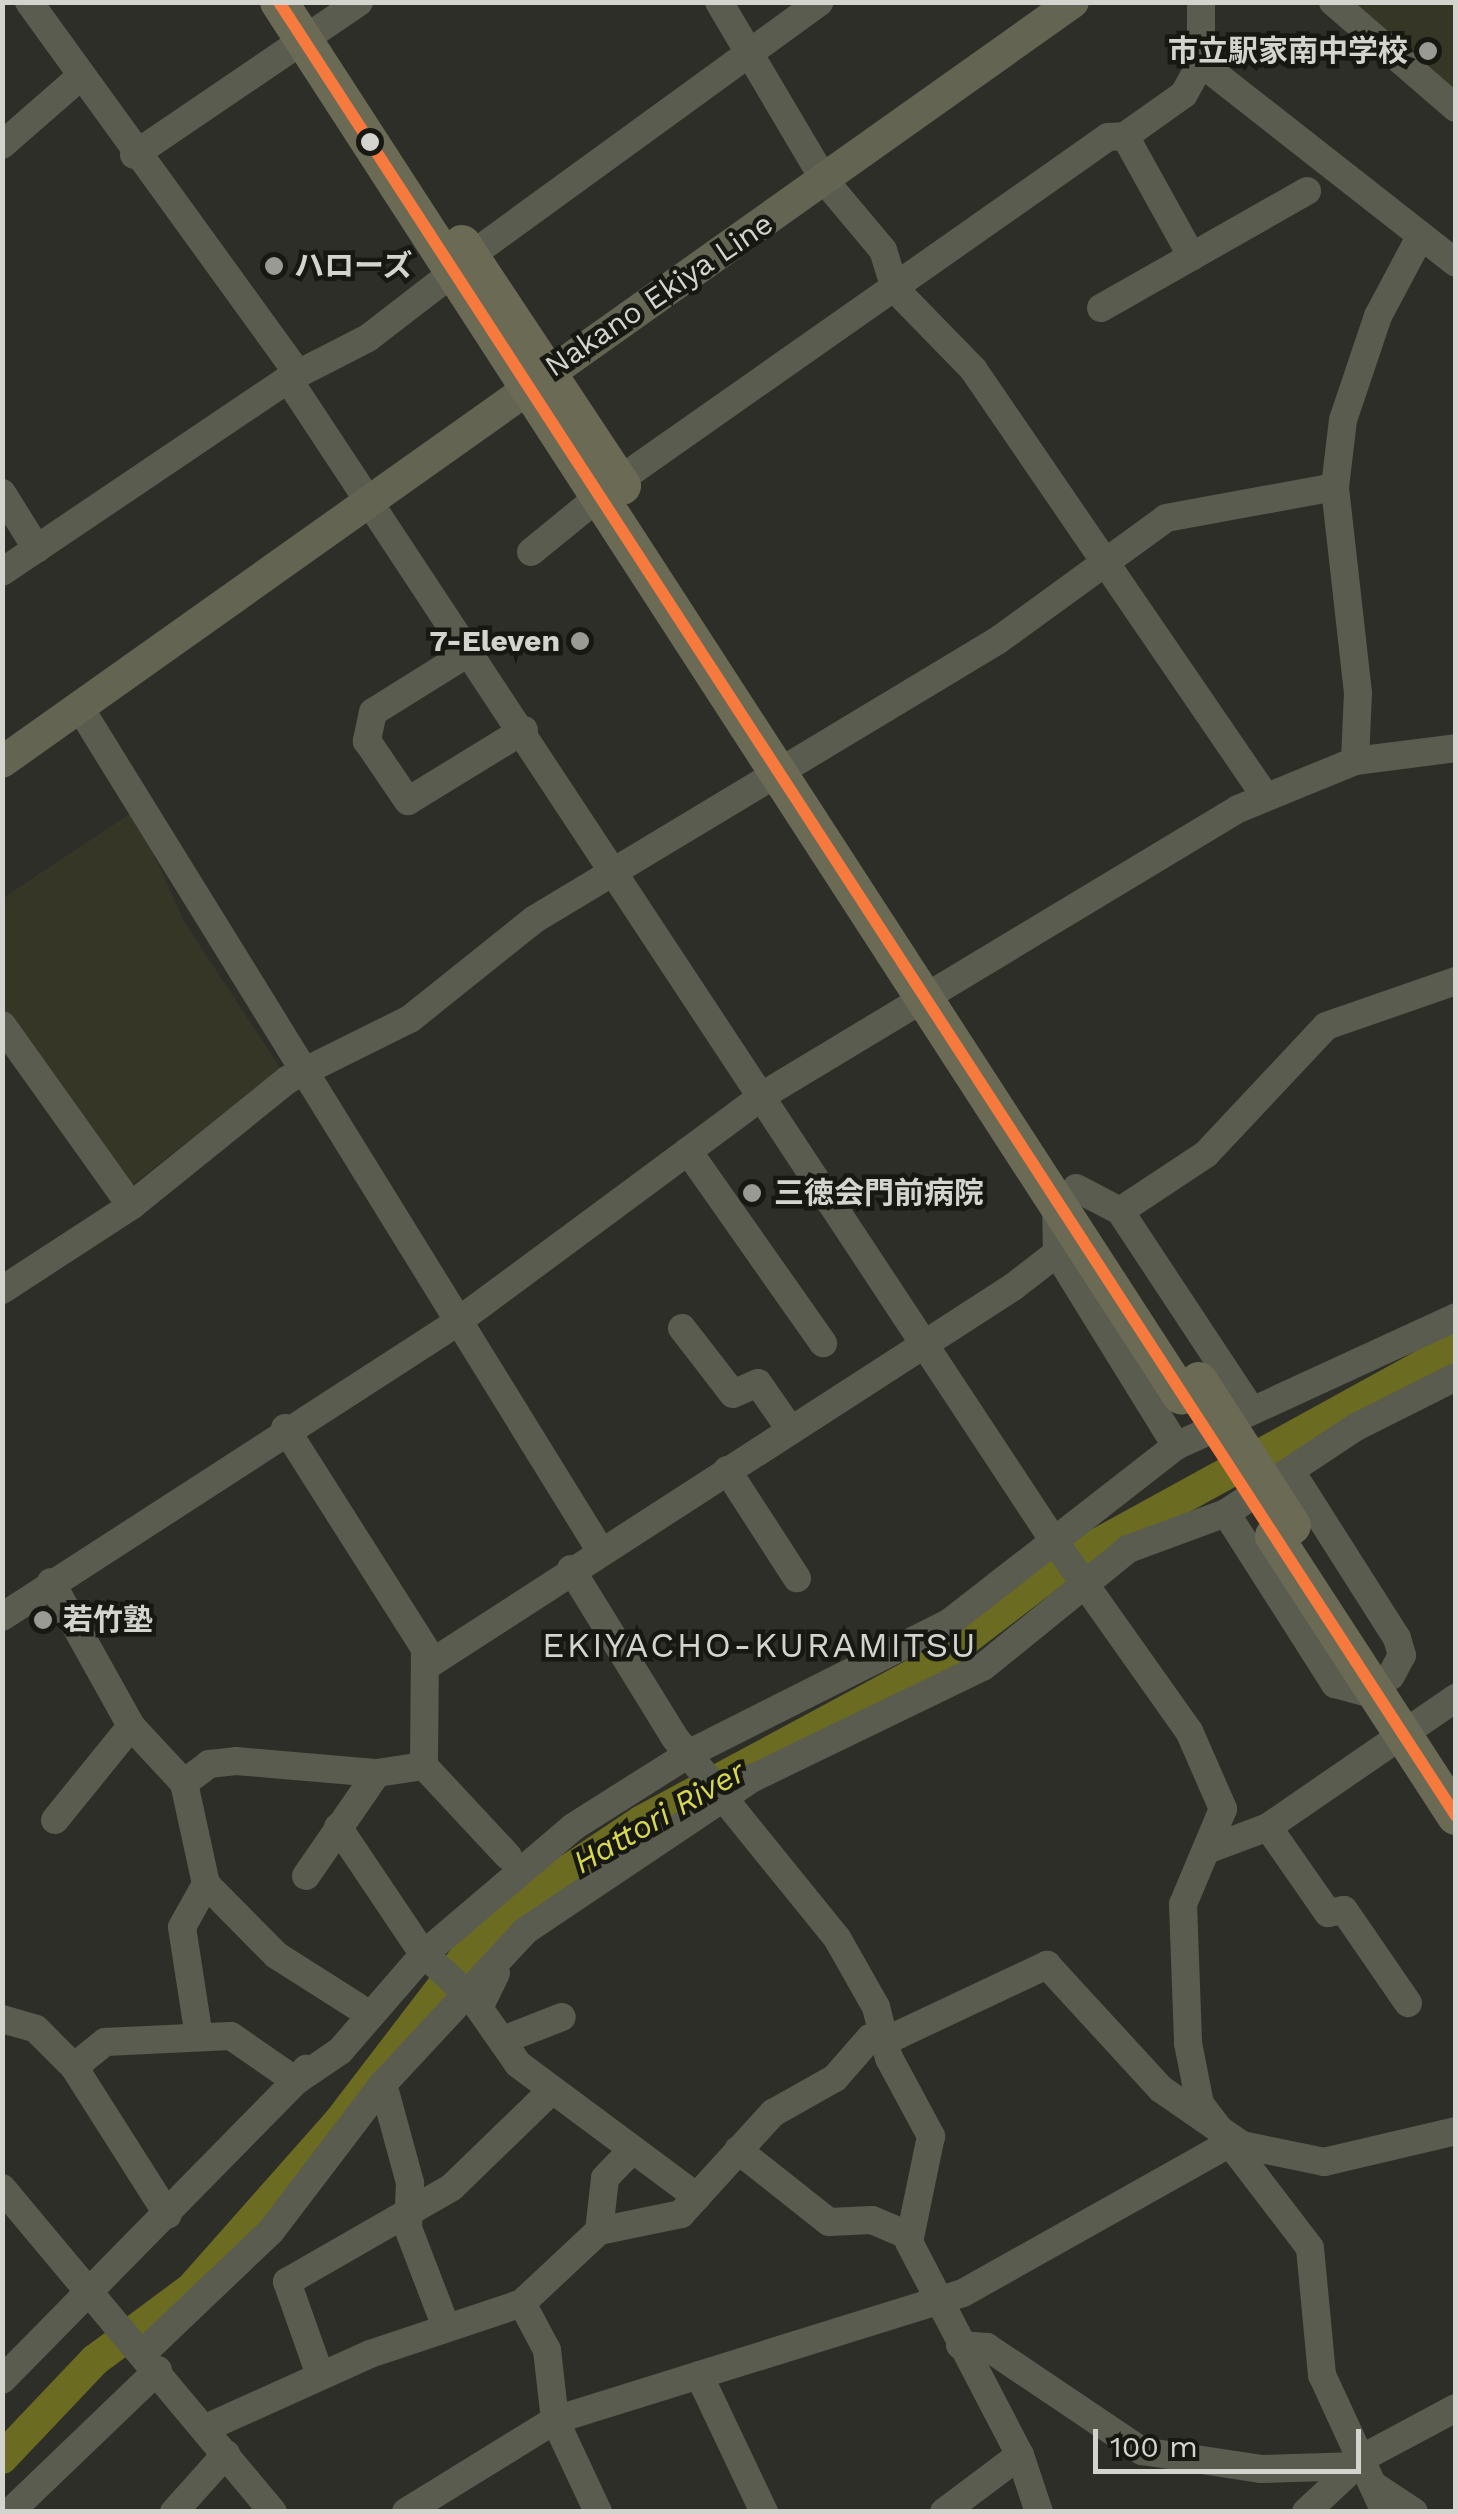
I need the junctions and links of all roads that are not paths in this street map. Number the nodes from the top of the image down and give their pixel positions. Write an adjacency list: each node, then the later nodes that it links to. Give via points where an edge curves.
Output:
1 (29, 2): 12 (street)
2 (279, 2): 9 (highway)
3 (359, 2): 9 (street)
4 (718, 2): 10 (street)
5 (820, 2): 10 (street)
6 (1073, 2): 17 (main road, Nakano Ekiya Line)
7 (1201, 2): 11 (street)
8 (1333, 2): 13 (street)
9 (310, 23): 16 (street); 22 (highway)
10 (752, 55): 17 (street); 22 (street)
11 (1201, 63): 14 (street, via 1184,94); 19 (street)
12 (80, 77): 15 (street); 16 (street)
13 (1456, 108)
14 (1125, 136): 20 (street); 23 (street, via 1108,137)
15 (2, 146)
16 (134, 155): 25 (street, via 296,369)
17 (825, 181): 23 (street, via 883,250); 26 (main road, Nakano Ekiya Line)
18 (1307, 191): 20 (street)
19 (1420, 237): 21 (street); 28 (street, via 1378,316 1343,420)
20 (1192, 258): 24 (street)
21 (1456, 263)
22 (461, 265): 25 (street, via 368,338); 26 (highway)
23 (895, 289): 27 (street); 33 (street, via 973,369)
24 (1101, 308)
25 (288, 379): 30 (street); 31 (street)
26 (535, 379): 27 (highway); 30 (main road, Nakano Ekiya Line)
27 (608, 488): 32 (street); 41 (highway)
28 (1336, 488): 33 (street, via 1166,518); 40 (street, via 1358,692)
29 (2, 493): 31 (street)
30 (370, 500): 35 (street); 36 (main road, Nakano Ekiya Line)
31 (37, 549): 34 (street)
32 (531, 552)
33 (1105, 558): 41 (street, via 997,642); 42 (street)
34 (2, 572)
35 (471, 651): 37 (street); 37 (street, via 373,712 366,741 408,801)
36 (80, 708): 39 (main road, Nakano Ekiya Line); 47 (street)
37 (524, 730): 43 (street)
38 (1456, 748): 40 (street)
39 (2, 762)
40 (1355, 762): 42 (street)
41 (787, 767): 43 (street); 45 (highway)
42 (1265, 796): 45 (street)
43 (617, 868): 47 (street, via 473,964 410,1020); 48 (street)
44 (1456, 981): 52 (street, via 1326,1026 1206,1154)
45 (933, 993): 48 (street); 50 (highway)
46 (2, 1025): 51 (street)
47 (301, 1078): 51 (street, via 258,1100); 57 (street)
48 (765, 1094): 49 (street); 60 (street)
49 (688, 1151): 57 (street); 59 (street)
50 (1066, 1195): 52 (street); 53 (street); 78 (highway)
51 (130, 1206): 54 (street)
52 (1120, 1210): 63 (street)
53 (1056, 1253): 60 (street); 66 (street)
54 (2, 1290)
55 (1456, 1299): 61 (street)
56 (1456, 1317): 61 (street)
57 (453, 1325): 64 (street); 71 (street)
58 (682, 1328): 65 (street, via 733,1394 758,1383)
59 (823, 1343)
60 (927, 1348): 65 (street); 70 (street)
61 (1395, 1348): 63 (street)
62 (1456, 1377): 68 (street, via 1356,1427)
63 (1250, 1408): 66 (street)
64 (285, 1428): 75 (street); 77 (street, via 386,1578 425,1649)
65 (790, 1430): 67 (street)
66 (1176, 1446): 70 (street)
67 (727, 1470): 71 (street); 73 (street)
68 (1294, 1476): 69 (street); 78 (street, via 1397,1638 1402,1655)
69 (1226, 1513): 74 (street, via 1128,1549); 78 (street, via 1335,1684)
70 (1050, 1536): 74 (street); 82 (street, via 895,1656)
71 (600, 1550): 72 (street)
72 (571, 1569): 77 (street); 82 (street)
73 (797, 1578)
74 (1084, 1579): 87 (street, via 982,1667); 93 (street, via 1159,1682 1218,1788 1223,1808)
75 (52, 1582): 76 (street); 80 (street)
76 (2, 1617)
77 (425, 1667): 83 (street)
78 (1383, 1686): 81 (highway)
79 (1456, 1698): 81 (street)
80 (131, 1726): 86 (street); 89 (street)
81 (1411, 1728): 85 (highway); 88 (highway); 92 (street)
82 (690, 1753): 87 (street); 91 (street)
83 (424, 1766): 84 (street); 94 (street)
84 (377, 1773): 86 (street, via 236,1761 209,1764); 90 (street)
85 (1456, 1776)
86 (184, 1783): 96 (street)
87 (723, 1793): 98 (street); 104 (street, via 837,1938)
88 (1456, 1816)
89 (55, 1820)
90 (338, 1827): 95 (street); 97 (street)
91 (573, 1827): 94 (street, via 560,1821); 97 (street)
92 (1268, 1827): 93 (street); 100 (street, via 1328,1913 1344,1910)
93 (1207, 1850): 111 (street, via 1183,1920)
94 (508, 1856): 97 (street)
95 (306, 1876)
96 (206, 1884): 101 (street, via 276,1955); 105 (street, via 182,1927)
97 (422, 1951): 99 (street); 101 (street); 108 (street, via 340,2051)
98 (502, 1953): 99 (street); 106 (street, via 506,1962 478,1996)
99 (463, 1990): 109 (street)
100 (1408, 2003)
101 (358, 2007): 108 (street)
102 (562, 2017): 106 (street)
103 (2, 2019): 107 (street, via 36,2030)
104 (882, 2033): 111 (street, via 898,2035 1047,1965); 114 (street); 120 (street, via 931,2136)
105 (198, 2037): 107 (street, via 106,2042); 108 (street, via 231,2036)
106 (503, 2040): 110 (street)
107 (74, 2067): 118 (street)
108 (296, 2081): 118 (street)
109 (383, 2084): 117 (street); 126 (street, via 271,2231)
110 (548, 2094): 113 (street); 117 (street, via 452,2187)
111 (1214, 2127): 112 (street, via 1324,2162); 123 (street); 137 (street, via 1310,2248 1322,2375)
112 (1456, 2131)
113 (633, 2149): 116 (street); 119 (street, via 605,2178)
114 (738, 2150): 116 (street); 120 (street, via 829,2222 872,2220)
115 (4, 2192): 121 (street)
116 (697, 2197): 119 (street, via 659,2224)
117 (412, 2208): 124 (street, via 408,2228); 128 (street, via 287,2282)
118 (168, 2215): 121 (street)
119 (599, 2232): 122 (street)
120 (908, 2235): 123 (street)
121 (94, 2294): 126 (street); 130 (street)
122 (522, 2303): 124 (street); 133 (street, via 547,2350)
123 (934, 2305): 125 (street); 129 (street)
124 (446, 2327): 128 (street)
125 (960, 2345): 127 (street, via 988,2347); 131 (street)
126 (151, 2361): 134 (street); 138 (street)
127 (1024, 2370): 131 (street); 137 (street, via 1142,2451 1261,2469)
128 (320, 2375): 134 (street)
129 (699, 2376): 133 (street); 143 (street)
130 (2, 2380)
131 (984, 2388): 136 (street)
132 (1456, 2408): 137 (street)
133 (555, 2420): 141 (street); 142 (street)
134 (206, 2428): 135 (street)
135 (226, 2454): 139 (street); 140 (street)
136 (1020, 2455): 144 (street); 145 (street)
137 (1364, 2474): 146 (street); 147 (street); 148 (street)
138 (10, 2512)
139 (174, 2512)
140 (273, 2512)
141 (406, 2512)
142 (598, 2512)
143 (764, 2512)
144 (944, 2512)
145 (1039, 2512)
146 (1306, 2512)
147 (1385, 2512)
148 (1414, 2512)

